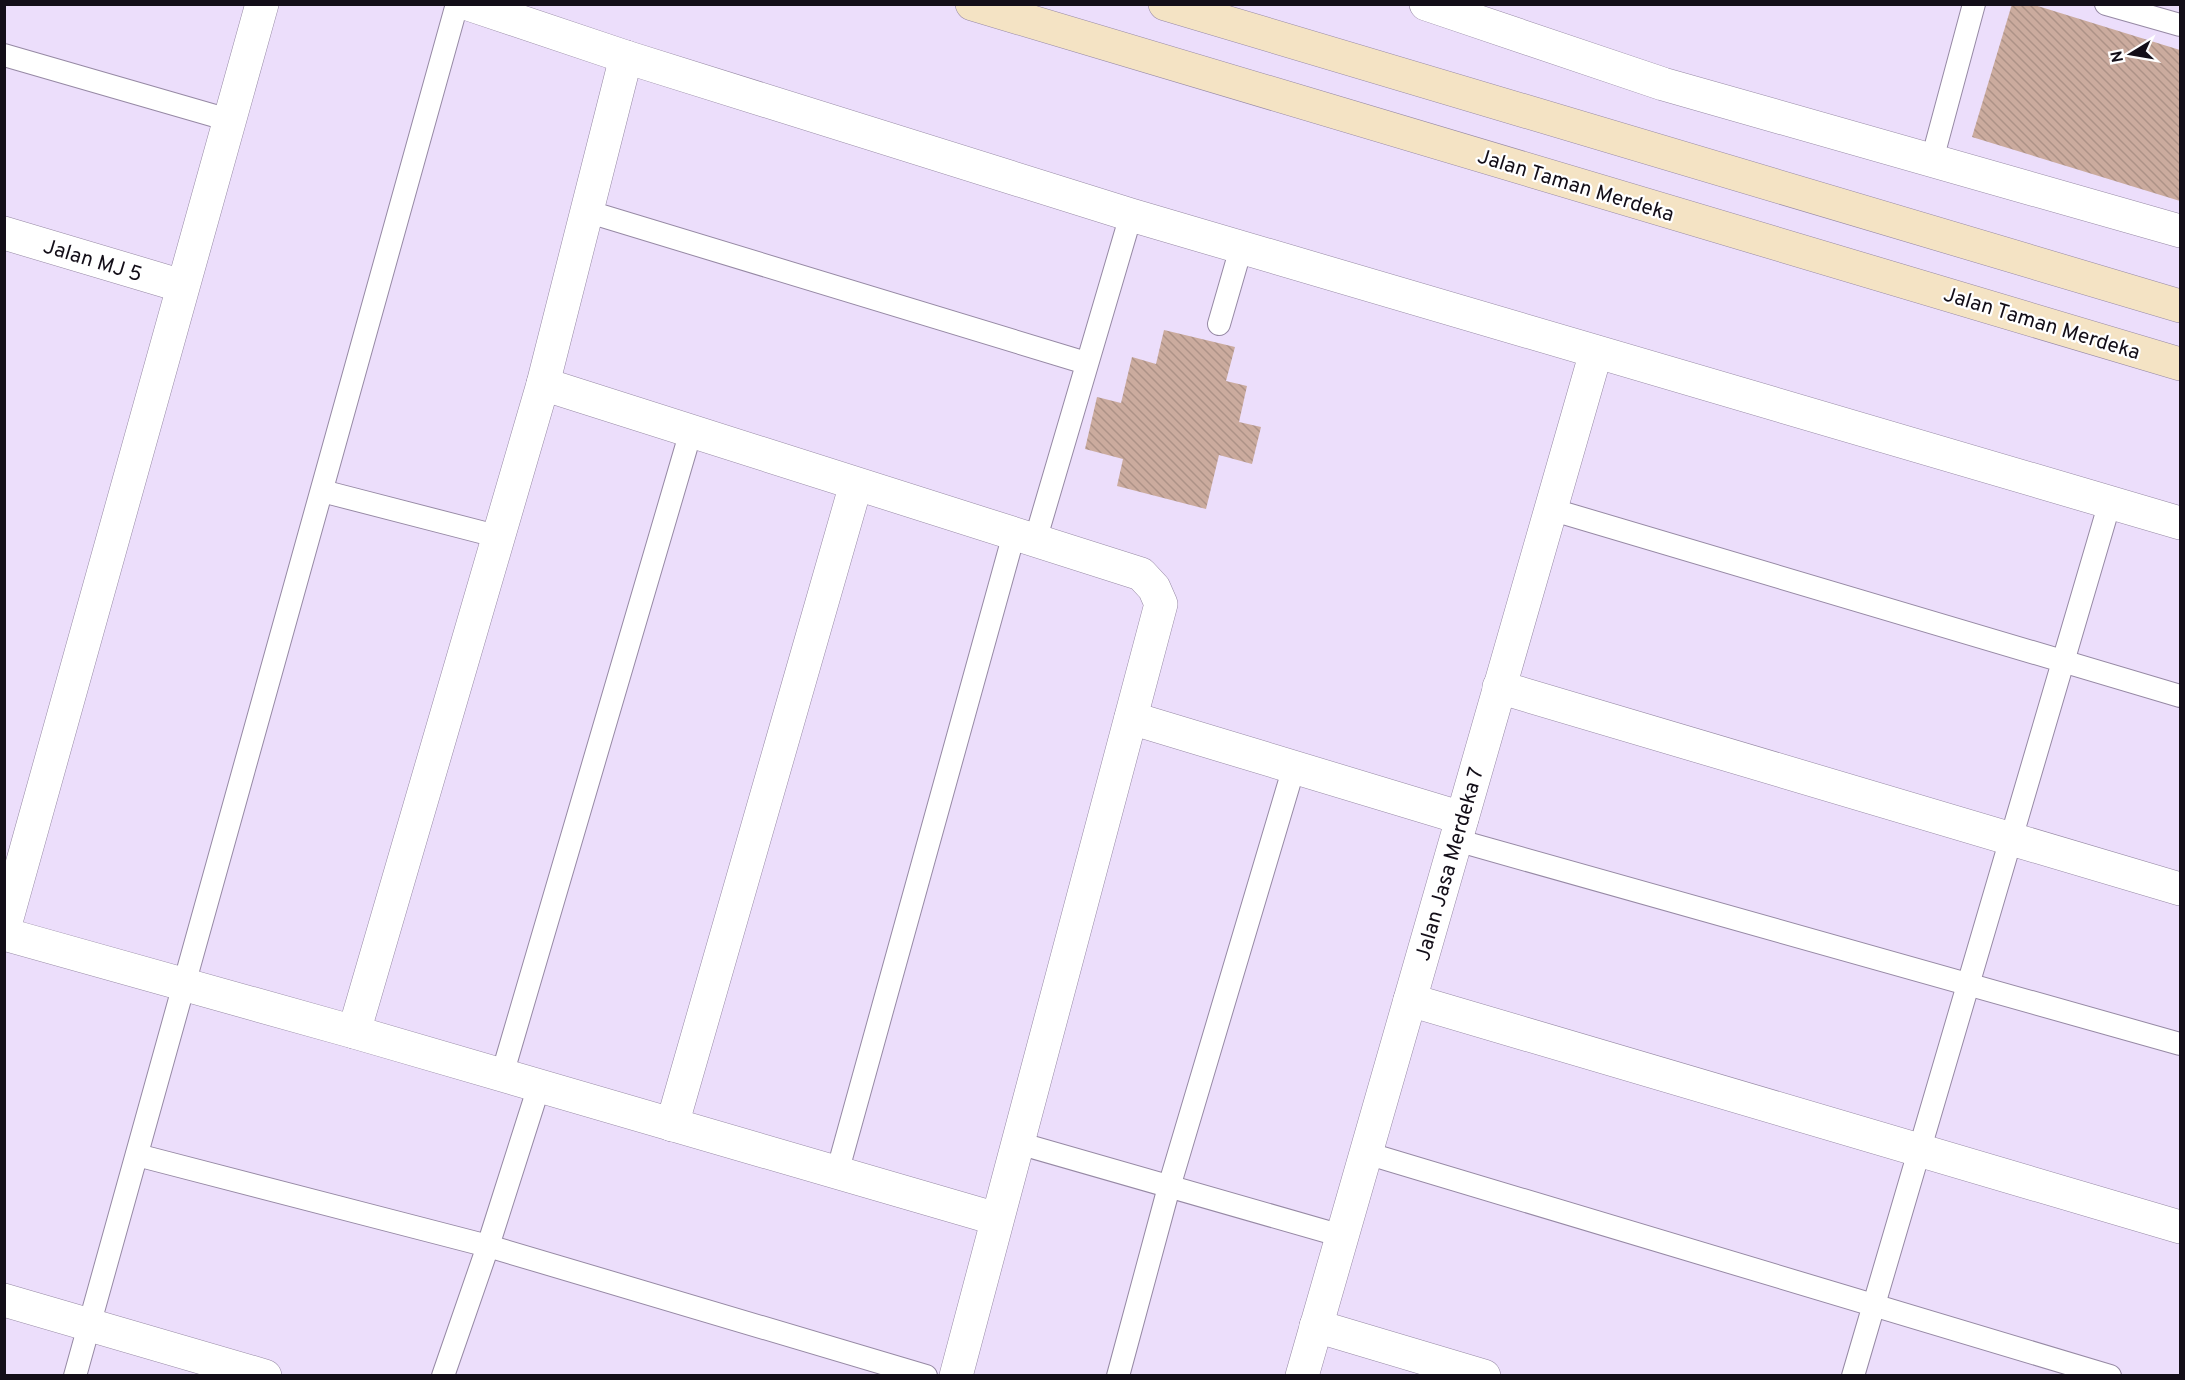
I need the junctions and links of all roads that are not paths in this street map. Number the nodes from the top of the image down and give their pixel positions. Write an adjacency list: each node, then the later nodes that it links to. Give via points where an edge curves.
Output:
1 (262, 4): 13 (street)
2 (457, 4): 29 (lane)
3 (468, 4): 12 (street)
4 (972, 4): 25 (main road, Jalan Taman Merdeka)
5 (1165, 4): 9 (main road)
6 (1425, 4): 14 (street, via 1664,84)
7 (1974, 4): 14 (lane)
8 (2106, 4): 10 (lane)
9 (1252, 17): 21 (main road)
10 (2181, 25)
11 (4, 55): 13 (lane)
12 (626, 57): 15 (street); 16 (street)
13 (229, 120): 20 (street)
14 (1932, 160): 17 (street)
15 (586, 210): 24 (lane); 26 (street)
16 (1131, 215): 19 (street); 24 (lane)
17 (2181, 231)
18 (4, 233): 20 (street, Jalan MJ 5)
19 (1241, 248): 22 (lane); 23 (street)
20 (182, 286): 43 (street)
21 (2181, 306)
22 (1219, 324)
23 (1596, 352): 30 (street); 31 (street, Jalan Jasa Merdeka 7)
24 (1086, 363): 34 (lane)
25 (2181, 364)
26 (543, 384): 27 (street); 33 (street)
27 (691, 431): 28 (street); 50 (lane)
28 (856, 484): 34 (street); 52 (street)
29 (322, 490): 33 (lane); 46 (lane)
30 (2110, 502): 32 (street); 35 (lane)
31 (1550, 509): 35 (lane); 36 (street, Jalan Jasa Merdeka 7)
32 (2181, 523)
33 (500, 537): 48 (street)
34 (1025, 537): 38 (street, via 1141,574 1154,588 1161,604); 57 (lane)
35 (2063, 660): 37 (lane); 41 (lane)
36 (1499, 687): 40 (street, Jalan Jasa Merdeka 7); 41 (street)
37 (2181, 696)
38 (1131, 718): 39 (street); 53 (street)
39 (1294, 767): 40 (street); 58 (lane)
40 (1459, 829): 45 (lane); 47 (street, Jalan Jasa Merdeka 7)
41 (2011, 839): 42 (street); 45 (lane)
42 (2181, 889)
43 (4, 929)
44 (4, 934): 46 (street)
45 (1968, 984): 49 (lane); 54 (lane)
46 (184, 985): 48 (street); 56 (lane)
47 (1410, 1000): 54 (street); 55 (street, Jalan Jasa Merdeka 7)
48 (354, 1032): 50 (street)
49 (2181, 1044)
50 (502, 1075): 51 (street)
51 (539, 1086): 52 (street); 62 (lane)
52 (672, 1125): 57 (street)
53 (1018, 1143): 58 (lane); 59 (street)
54 (1919, 1150): 60 (street); 64 (lane)
55 (1366, 1153): 61 (street, Jalan Jasa Merdeka 7); 64 (lane)
56 (137, 1155): 62 (lane); 65 (lane)
57 (837, 1173): 59 (street)
58 (1169, 1187): 61 (lane); 72 (lane)
59 (998, 1220): 71 (street)
60 (2181, 1227)
61 (1342, 1236): 66 (street, Jalan Jasa Merdeka 7)
62 (488, 1246): 69 (lane); 70 (lane)
63 (4, 1300): 65 (street)
64 (1874, 1304): 75 (lane); 76 (lane)
65 (90, 1325): 67 (lane); 68 (street)
66 (1316, 1326): 73 (street, Jalan Jasa Merdeka 7); 74 (street)
67 (75, 1376)
68 (265, 1376)
69 (443, 1376)
70 (926, 1376)
71 (956, 1376)
72 (1118, 1376)
73 (1302, 1376)
74 (1484, 1376)
75 (1853, 1376)
76 (2110, 1376)

